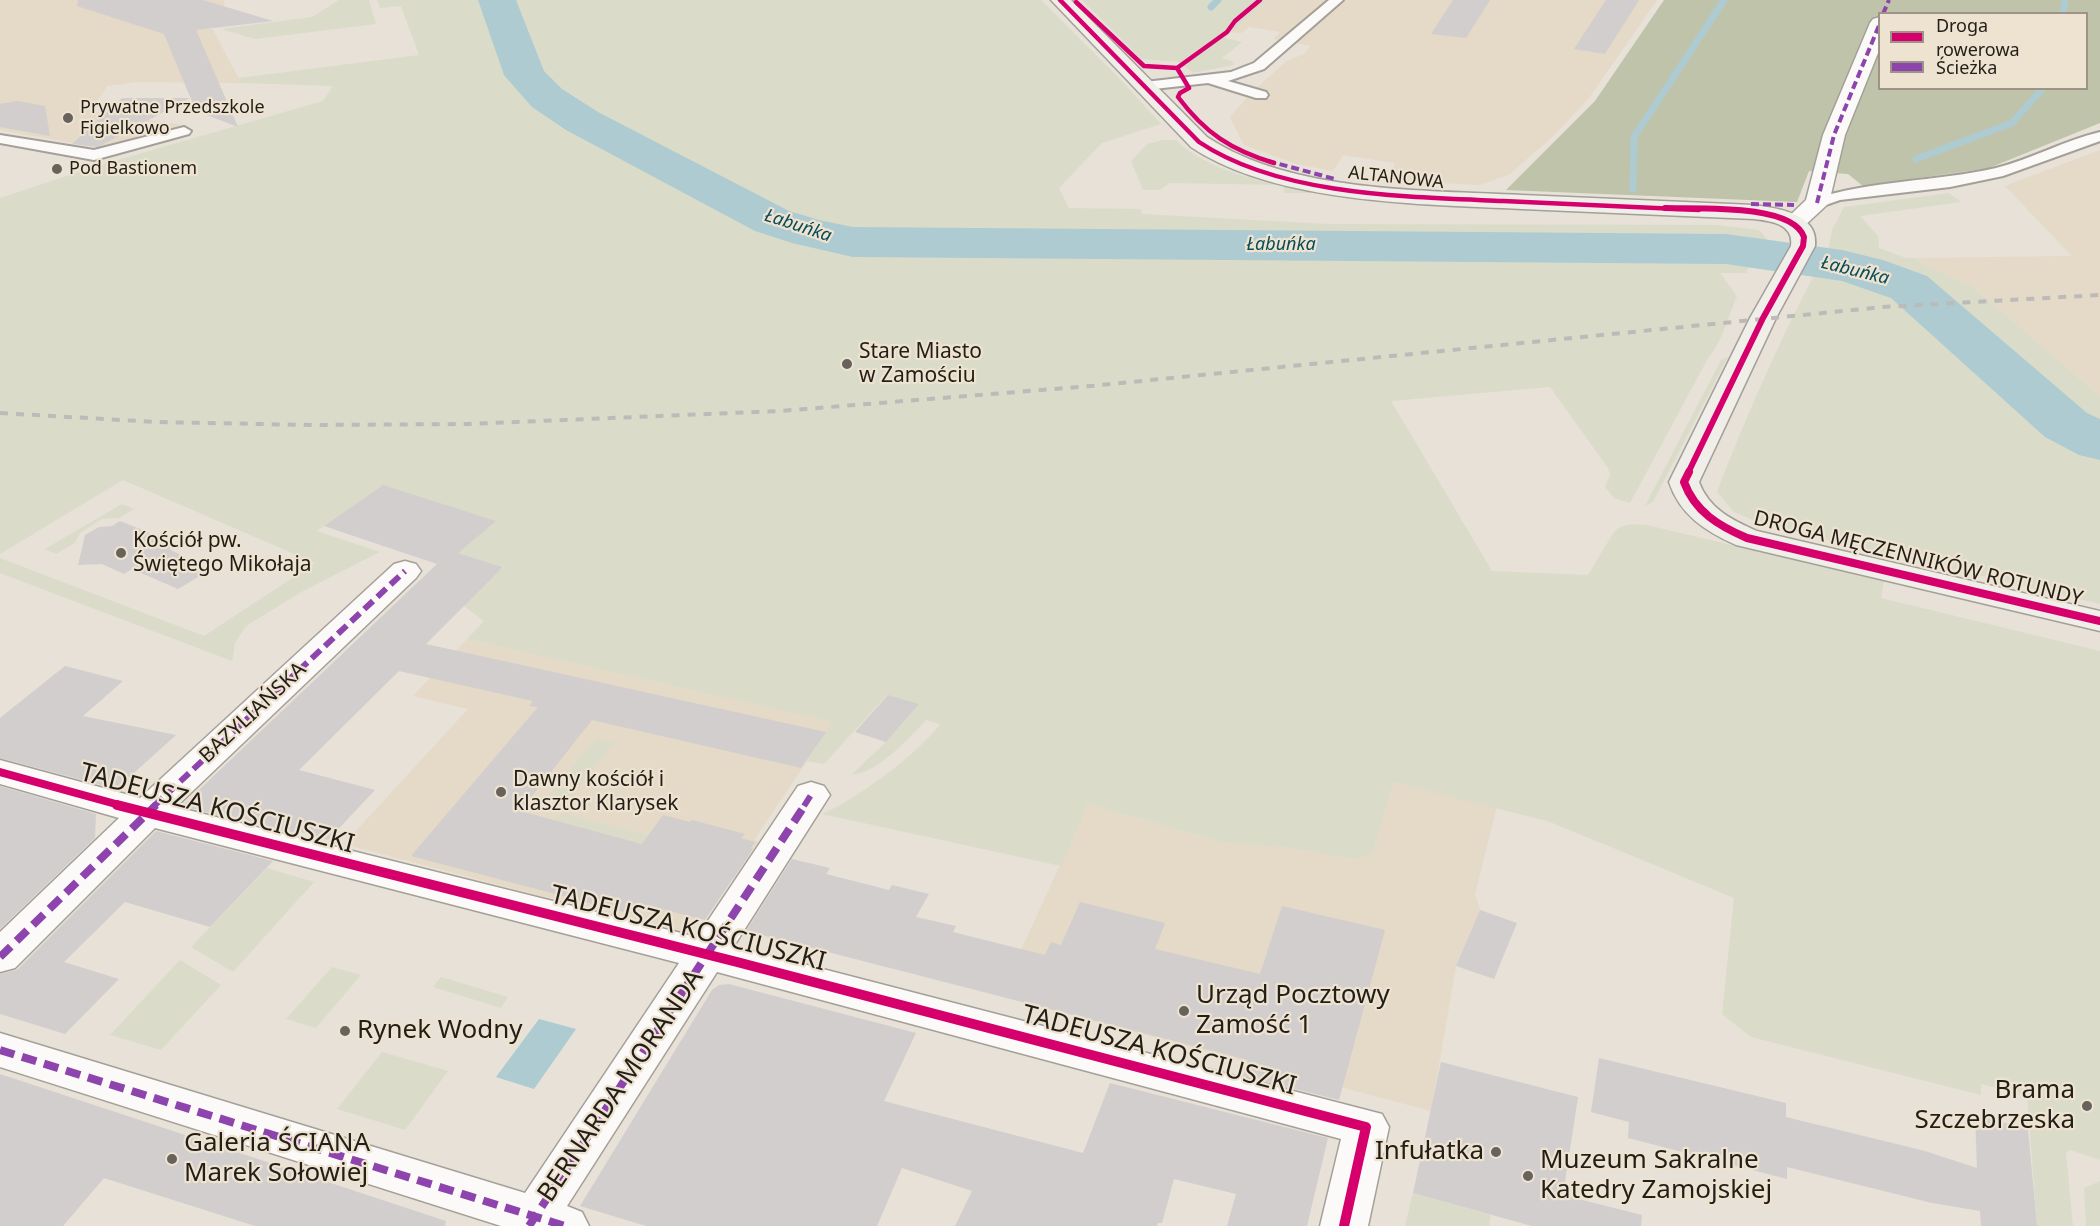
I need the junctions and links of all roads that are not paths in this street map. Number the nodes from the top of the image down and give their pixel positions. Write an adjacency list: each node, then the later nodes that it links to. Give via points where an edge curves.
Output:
1 (1060, 0): 5 (street, ALTANOWA)
2 (1337, 0): 4 (lane, via 1259,66)
3 (1878, 28): 10 (street, via 1834,135)
4 (1209, 80): 5 (lane); 6 (lane)
5 (1145, 86): 11 (street, ALTANOWA, via 1199,142 1218,155 1245,165 1332,186 1427,199 1776,215)
6 (1261, 95)
7 (184, 131): 9 (lane, via 94,155)
8 (2100, 136): 10 (lane, via 2003,171 1839,196)
9 (0, 139)
10 (1817, 203): 11 (street, DROGA MĘCZENNIKÓW ROTUNDY)
11 (1796, 246): 13 (street, DROGA MĘCZENNIKÓW ROTUNDY, via 1684,482 1694,505 1718,524 1747,538)
12 (405, 571): 16 (street, BAZYLIAŃSKA)
13 (2100, 621)
14 (0, 772): 16 (street, TADEUSZA KOŚCIUSZKI)
15 (811, 795): 17 (street, BERNARDA MORANDA)
16 (147, 813): 17 (street, TADEUSZA KOŚCIUSZKI); 18 (street, BAZYLIAŃSKA)
17 (708, 955): 20 (street, BERNARDA MORANDA); 21 (street, TADEUSZA KOŚCIUSZKI, via 1366,1127)
18 (0, 957)
19 (0, 1050): 20 (street)
20 (543, 1223)
21 (1344, 1226)

